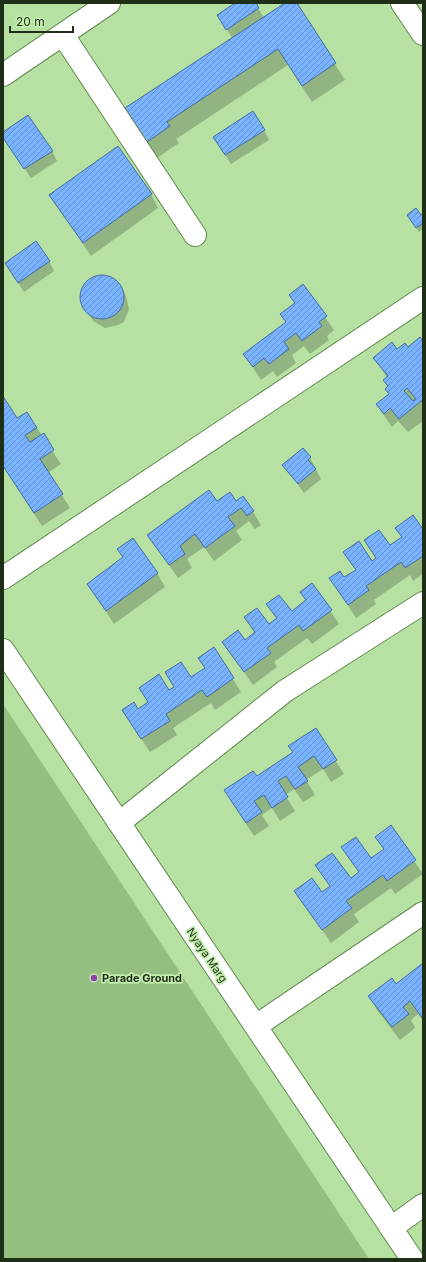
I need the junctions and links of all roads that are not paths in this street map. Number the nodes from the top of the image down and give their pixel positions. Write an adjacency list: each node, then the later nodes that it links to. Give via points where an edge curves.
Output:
1 (109, 3): 4 (street)
2 (402, 3): 3 (street)
3 (423, 34)
4 (63, 35): 5 (street); 6 (street)
5 (3, 75)
6 (195, 235)
7 (423, 298): 8 (street)
8 (3, 578)
9 (423, 603): 11 (street, via 285,691)
10 (3, 650): 11 (street, Nyaya Marg)
11 (119, 824): 13 (street, Nyaya Marg)
12 (423, 913): 13 (street)
13 (256, 1026): 15 (street, Nyaya Marg)
14 (423, 1205): 15 (street)
15 (391, 1228): 16 (street, Nyaya Marg)
16 (412, 1259)

